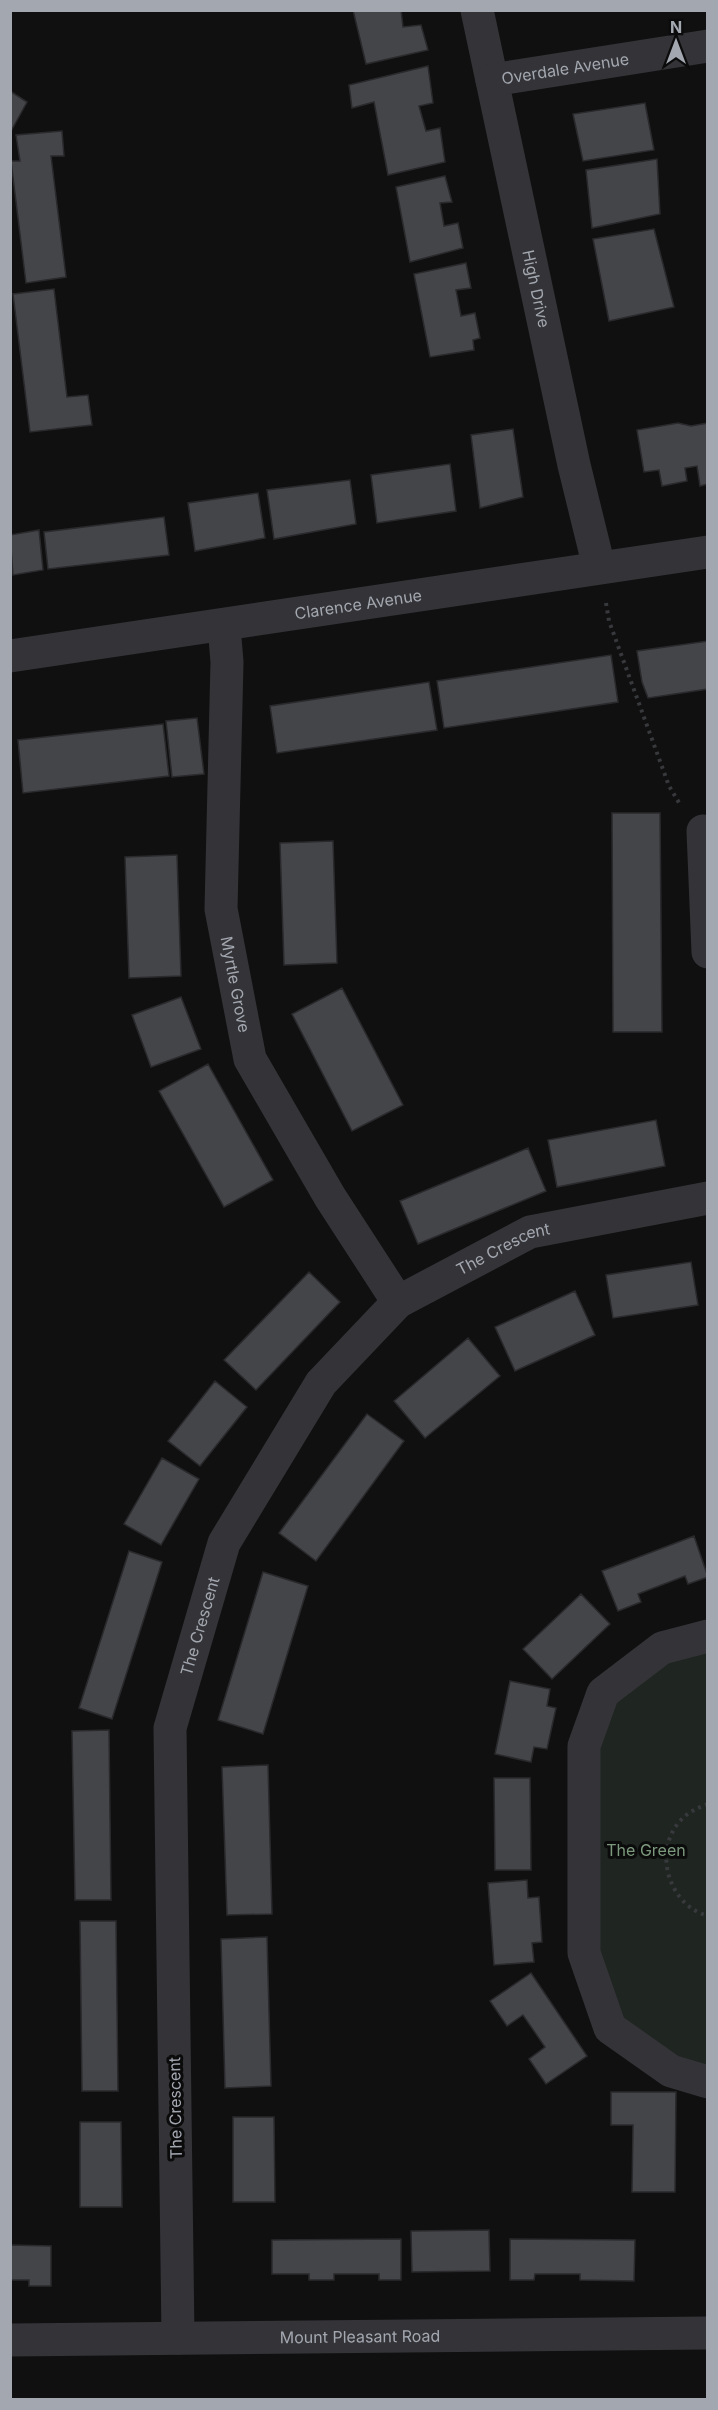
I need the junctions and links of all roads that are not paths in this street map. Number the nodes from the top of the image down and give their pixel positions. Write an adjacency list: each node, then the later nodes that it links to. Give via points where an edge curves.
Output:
1 (477, 10): 3 (street, High Drive)
2 (708, 46): 3 (street, Overdale Avenue)
3 (492, 80): 5 (street, High Drive)
4 (708, 552): 5 (street, Clarence Avenue)
5 (599, 567): 6 (street, Clarence Avenue)
6 (224, 626): 7 (street, Clarence Avenue); 11 (street, Myrtle Grove, via 227,662 221,909 250,1059 330,1197)
7 (10, 656)
8 (704, 831): 9 (street)
9 (708, 952)
10 (708, 1198): 11 (street, The Crescent, via 530,1232)
11 (398, 1302): 15 (street, The Crescent, via 321,1383 224,1543 170,1728)
12 (708, 1636): 13 (street, via 662,1648 603,1693 584,1746 584,1953 610,2028 671,2071)
13 (708, 2082)
14 (708, 2333): 15 (street, Mount Pleasant Road)
15 (178, 2338): 16 (street, Mount Pleasant Road)
16 (10, 2340)

